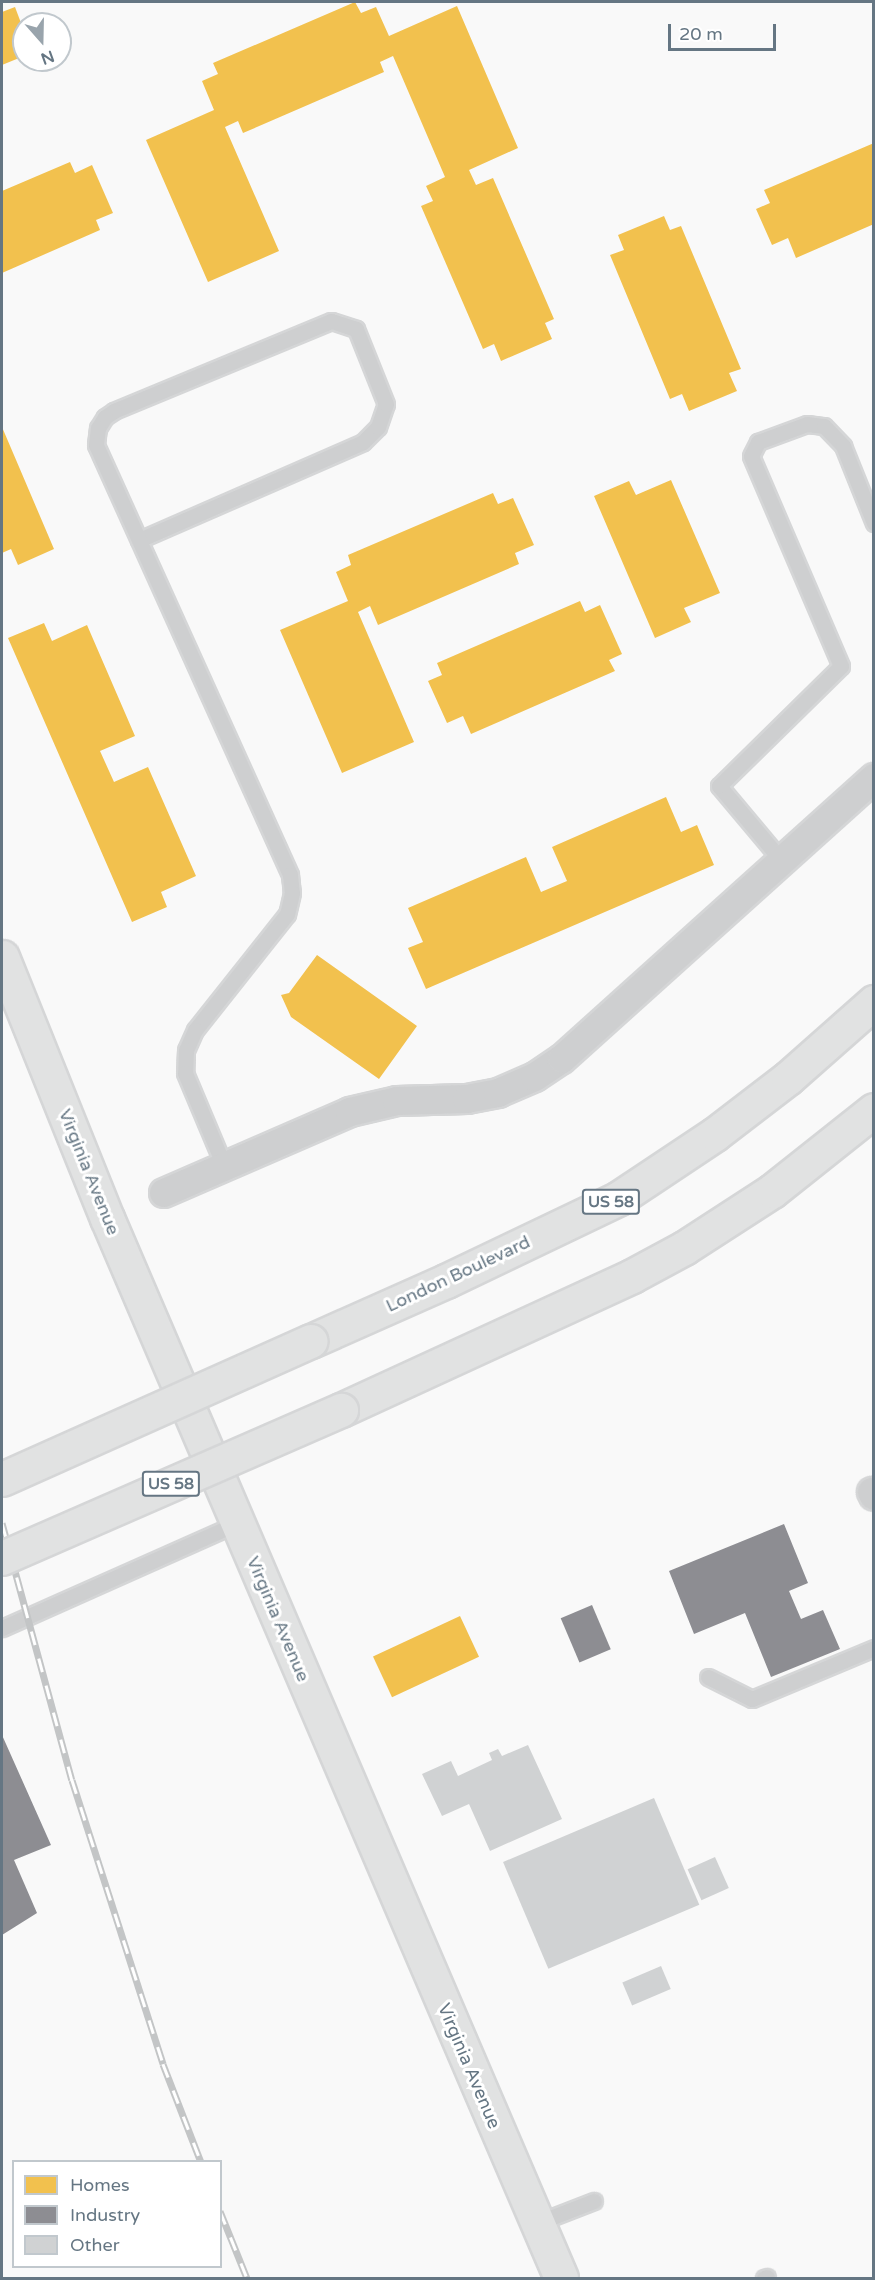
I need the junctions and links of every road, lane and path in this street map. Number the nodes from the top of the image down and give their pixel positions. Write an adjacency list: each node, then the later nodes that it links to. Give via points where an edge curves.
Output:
1 (873, 523): 4 (lane, via 843,446 824,426 807,424 758,442 751,456 841,666 719,786)
2 (139, 540): 2 (lane, via 363,442 378,427 386,404 356,329 331,321 105,417 98,428 96,445); 8 (lane, via 290,875 292,893 287,914 195,1030 186,1050 184,1072)
3 (873, 778): 4 (street)
4 (782, 861): 8 (street, via 562,1059 535,1077 498,1093 467,1099 396,1101 350,1112)
5 (2, 957): 11 (main road, Virginia Avenue, via 107,1218)
6 (873, 1002): 10 (main road, London Boulevard / US 58, bridge, via 788,1078 715,1134 619,1198 446,1281)
7 (873, 1110): 12 (main road, US 58, bridge, via 772,1191 684,1248 632,1276 341,1410)
8 (224, 1166): 9 (street)
9 (164, 1193)
10 (2, 1479)
11 (238, 1523): 13 (lane); 17 (main road, Virginia Avenue)
12 (2, 1558)
13 (2, 1628)
14 (873, 1648): 15 (lane, via 752,1699)
15 (708, 1677)
16 (594, 2201): 17 (lane)
17 (537, 2223): 18 (main road, Virginia Avenue)
18 (561, 2278)

